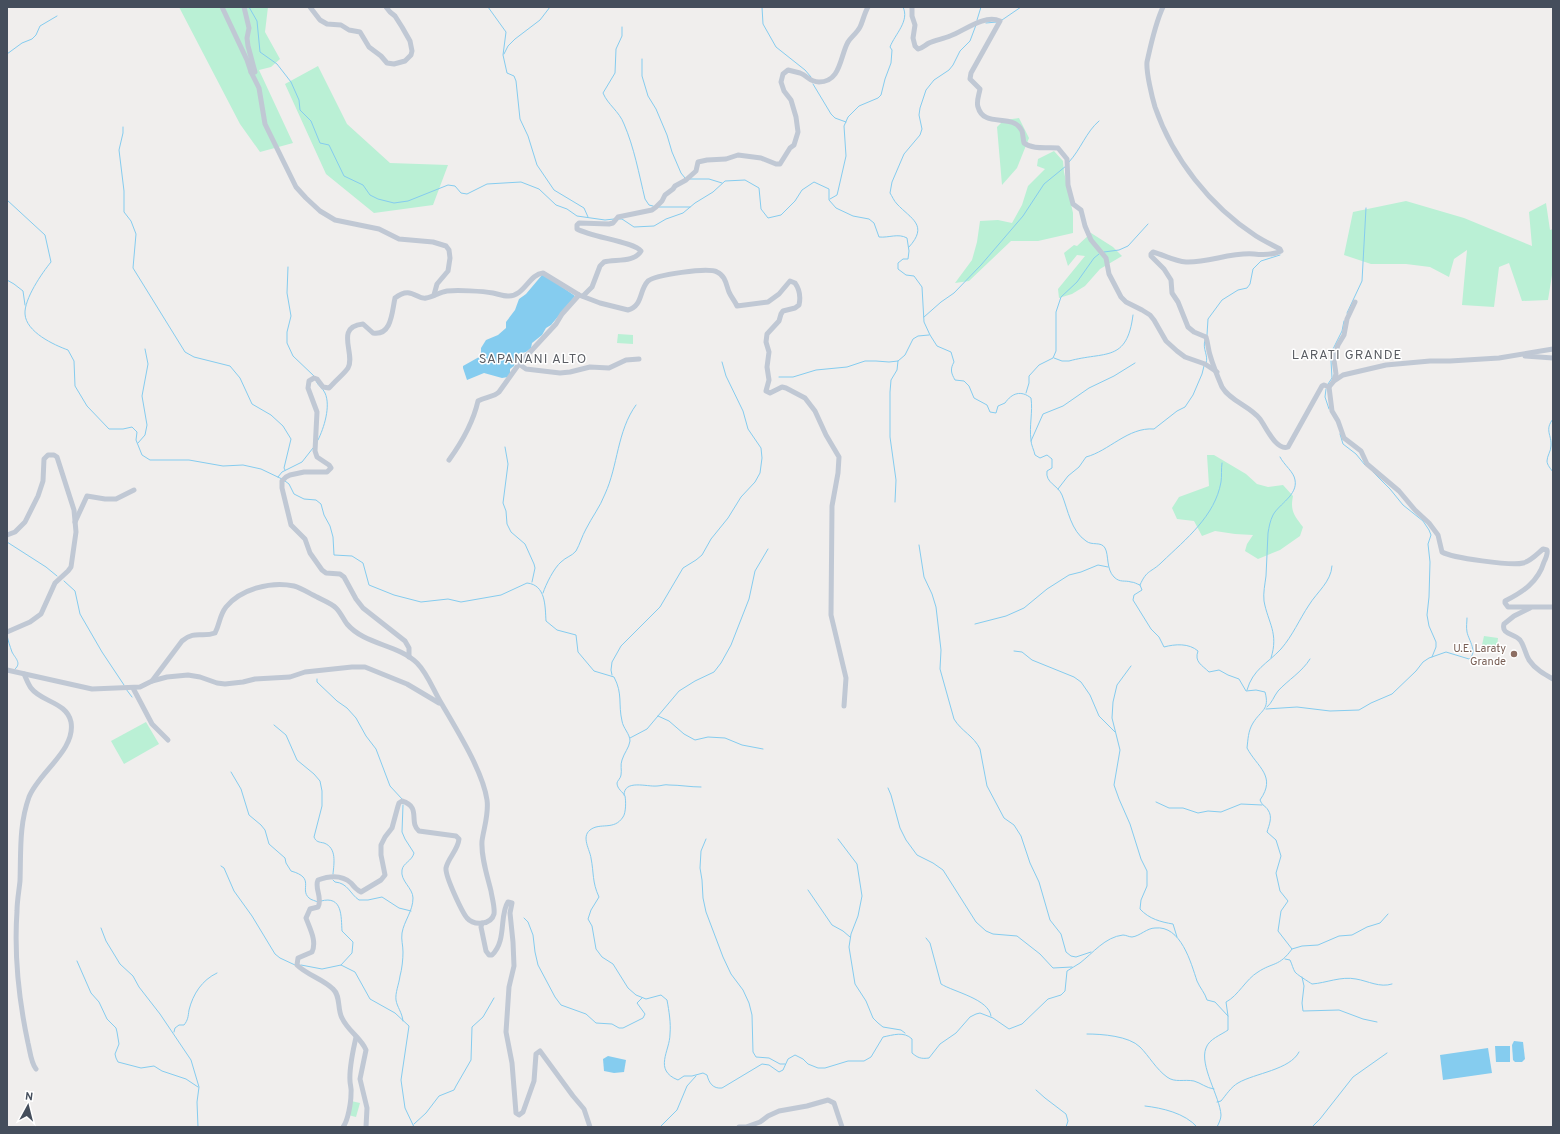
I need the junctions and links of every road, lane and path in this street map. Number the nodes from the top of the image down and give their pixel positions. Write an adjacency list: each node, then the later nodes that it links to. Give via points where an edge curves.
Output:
1 (222, 7): 8 (street)
2 (244, 7): 8 (street, via 249,28 248,46 255,72)
3 (310, 7): 4 (street, via 320,20 327,24 340,25 360,32 369,47 387,63 400,64 411,55 412,46 395,16)
4 (386, 7)
5 (868, 7): 10 (street, via 833,77 820,82 810,81 793,71 788,70 783,74 780,82 791,100 798,132 794,145 780,164 738,155 698,162 696,171 675,186 652,210 618,217 609,224 577,224 577,229 581,232 632,245 641,251 637,256 604,262 592,286)
6 (912, 7): 17 (street, via 915,25 913,38 918,49 979,22 1000,21 971,73 970,79 980,89 978,107 982,115 1013,123 1022,130 1024,143 1028,146 1058,148 1066,159 1068,185 1073,204 1081,210 1091,240 1106,258 1109,274 1121,297 1150,315 1170,346 1185,357 1205,364)
7 (1163, 7): 17 (street, via 1147,62 1152,96 1159,117 1177,154 1197,184 1240,225 1281,251 1193,262 1184,262 1153,252 1151,254 1171,280 1172,293 1188,326 1206,338)
8 (251, 72): 9 (street, via 259,88 265,124 296,187 320,211 335,220 379,229 399,239 433,242 448,248 448,271 437,284)
9 (434, 295): 10 (street, via 454,290 513,296 537,275 543,273); 26 (street, via 421,298 410,292 399,294 395,298 390,322 381,332 372,333 363,324 352,326 347,340 349,367 329,388 323,387 317,379 309,381 308,388 317,412 315,451 317,457 330,468 326,472 290,475 282,481 291,525 305,539 320,568 326,573 344,576 363,608 408,644)
10 (581, 295): 16 (street); 33 (street, via 628,310 636,305 644,285 653,278 700,270 713,271 722,276 737,306 768,302 790,282 795,283 799,289 798,305 783,311 779,322 767,334 769,380 766,391 770,393 786,388 805,398 815,411 839,457 832,506 831,608 846,678)
11 (1355, 302): 18 (street, via 1335,353 1336,374)
12 (1553, 349): 13 (street)
13 (1518, 355): 14 (street); 18 (street, via 1386,365 1343,375)
14 (1553, 358)
15 (639, 359): 16 (street, via 626,360 609,368 590,367 560,373 526,369)
16 (519, 364): 19 (street, via 496,395 478,401 467,431)
17 (1217, 372): 18 (street, via 1228,394 1256,415 1273,440 1282,448 1290,444 1322,386)
18 (1331, 383): 24 (street, via 1332,411 1344,438 1361,451 1367,464 1399,491 1429,523 1438,535 1442,552 1461,558 1513,565 1524,563 1543,549 1547,550 1536,579 1505,601 1508,607)
19 (449, 460)
20 (134, 490): 21 (street, via 116,499 87,496)
21 (75, 523): 22 (street, via 74,510 57,458 52,454 46,456 43,462 43,481 30,512 15,532); 25 (street, via 73,560 68,571 55,583 41,614)
22 (7, 535)
23 (1553, 607): 24 (street)
24 (1530, 608): 29 (street, via 1504,624 1504,630 1520,640 1529,660 1537,669)
25 (7, 632)
26 (409, 658): 30 (street, via 401,652 360,636 338,609 296,587 261,587 240,596 227,606 219,618 215,633 187,636); 32 (street, via 423,671)
27 (7, 670): 28 (street)
28 (24, 674): 31 (street, via 92,689); 37 (street, via 31,688 59,706 71,722 67,744 36,783 22,821 17,950 23,1021)
29 (1553, 679)
30 (152, 681): 31 (street); 32 (street, via 188,675 226,684 290,677 305,672 365,667 407,684)
31 (133, 688): 34 (street, via 152,724)
32 (442, 705): 35 (street, via 477,771 487,801 482,850 494,914)
33 (844, 706)
34 (168, 740)
35 (482, 923): 36 (street, via 472,922 466,917 448,878 446,868 459,839 456,836 419,831 414,824 415,813 412,806 402,801 399,803 392,828 381,845 386,873 384,878 361,892 345,879 333,877 318,880 320,903 318,907 310,909 306,918 315,946 312,952 296,961 308,974 333,989 341,1017); 40 (street, via 486,951 492,955 502,934 506,904 509,901 512,903 510,918 514,966 506,1032 512,1063 516,1112 519,1115 523,1112 534,1081 536,1054 540,1050 584,1109)
36 (356, 1037): 38 (street, via 351,1060 351,1100 347,1122); 39 (street, via 366,1050 360,1079 367,1108)
37 (36, 1069)
38 (343, 1127)
39 (366, 1127)
40 (590, 1127)
41 (739, 1127): 42 (street)
42 (748, 1127): 43 (street, via 779,1111 828,1100 834,1103)
43 (842, 1127)

